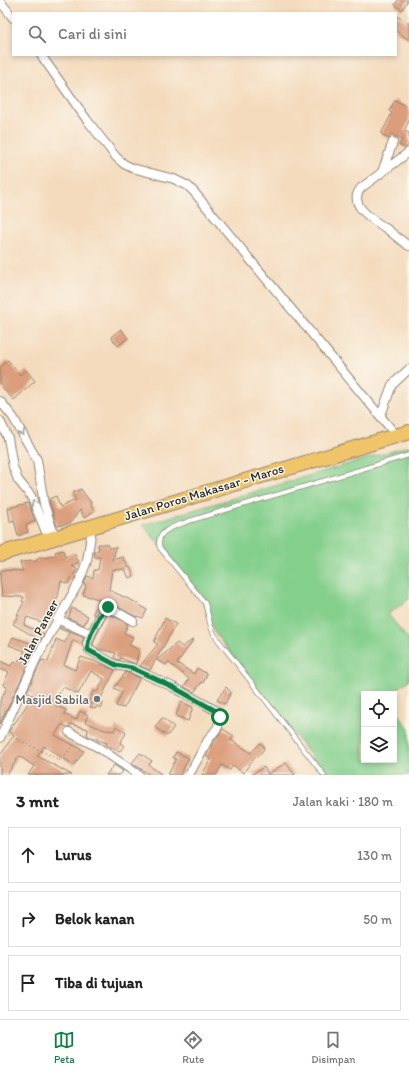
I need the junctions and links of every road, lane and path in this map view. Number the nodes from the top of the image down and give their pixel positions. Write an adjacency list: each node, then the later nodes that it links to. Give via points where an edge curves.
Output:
1 (0, 1): 2 (street)
2 (12, 17)
3 (42, 56): 10 (street, via 116,157 132,168 174,179 194,192)
4 (393, 142): 6 (street)
5 (409, 152): 6 (street)
6 (382, 172): 7 (street, via 357,192 356,198 364,212)
7 (409, 246)
8 (409, 369): 10 (street, via 392,385)
9 (0, 401): 16 (street, one-way to 16, via 13,417 37,460)
10 (381, 415): 12 (street)
11 (0, 421): 16 (street, one-way to 11, via 31,496 18,480 8,438)
12 (405, 436): 13 (highway, Jalan Poros Makassar - Maros)
13 (349, 453): 15 (highway, Jalan Poros Makassar - Maros); 16 (highway, Jalan Poros Makassar - Maros)
14 (409, 455): 27 (lane, via 189,521 169,529 159,537 160,548 205,604 214,634)
15 (91, 535): 18 (highway, Jalan Poros Makassar - Maros); 19 (street, Jalan Panser, via 84,570)
16 (52, 538): 17 (highway, Jalan Poros Makassar - Maros)
17 (0, 554)
18 (0, 561)
19 (57, 619): 21 (street); 23 (street, Jalan Panser)
20 (133, 621): 21 (street, via 105,607)
21 (91, 634): 26 (street, via 87,644 88,650 116,665 132,668 173,687 219,713 218,727)
22 (69, 732): 24 (street)
23 (2, 735): 24 (path, via 60,760)
24 (80, 737): 25 (street)
25 (139, 775)
26 (189, 775)
27 (324, 775)

